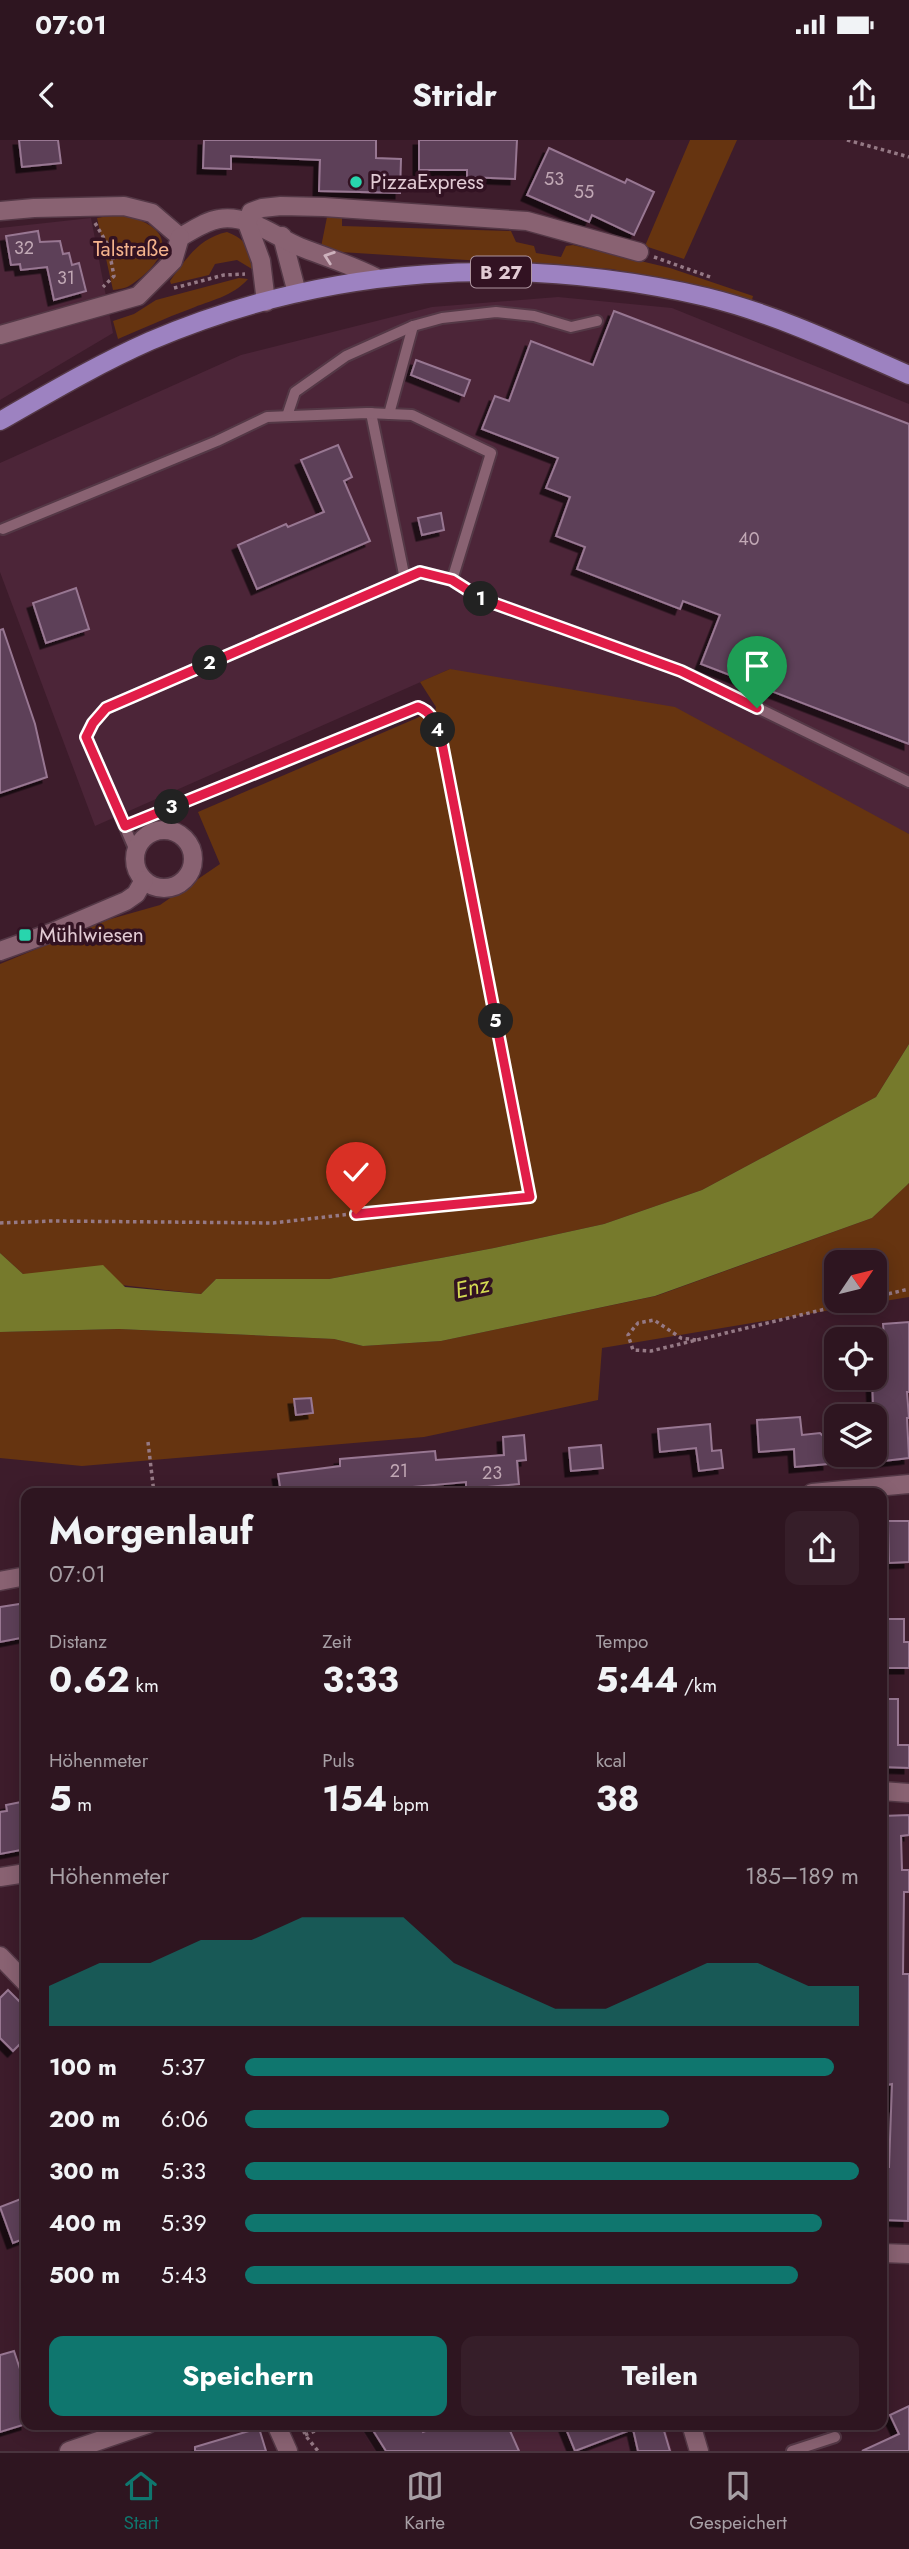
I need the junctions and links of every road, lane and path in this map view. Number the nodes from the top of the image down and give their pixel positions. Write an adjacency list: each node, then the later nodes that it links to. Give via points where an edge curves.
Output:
1 (847, 140): 2 (path)
2 (909, 157)
3 (91, 207): 5 (street); 8 (street, via 124,206 152,214); 12 (path)
4 (301, 207): 6 (street, via 261,208 251,212); 9 (street, via 292,225); 11 (street, via 527,220)
5 (0, 211)
6 (247, 223): 7 (street); 8 (street, via 220,219); 15 (street, via 261,261)
7 (282, 236): 9 (street); 14 (street)
8 (180, 237): 16 (street, via 173,261 148,288 138,296)
9 (302, 248): 13 (street, one-way to 9)
10 (130, 252): 12 (path)
11 (639, 252)
12 (111, 259): 16 (path, via 114,276 93,297)
13 (376, 277): 14 (main road, B 27); 20 (main road, B 27, via 484,272 625,281 756,313)
14 (297, 293): 15 (main road, B 27)
15 (266, 302): 24 (main road, B 27, via 152,340)
16 (95, 309): 19 (street)
17 (597, 321): 18 (lane, via 571,327 534,316 496,312)
18 (413, 326): 22 (lane); 23 (lane, via 346,356 295,392)
19 (0, 335)
20 (909, 374)
21 (371, 414): 22 (lane); 23 (lane); 26 (lane)
22 (389, 414): 27 (lane, via 412,415 491,453)
23 (287, 416): 25 (lane, via 267,417)
24 (0, 421)
25 (3, 528)
26 (405, 579): 27 (lane, via 420,572); 29 (lane, via 106,708 86,737)
27 (452, 580): 28 (lane, via 482,599 681,671)
28 (909, 782)
29 (125, 826): 30 (lane); 33 (path, via 381,721 418,707 424,709 442,743 530,1197 273,1223)
30 (135, 853): 31 (street); 31 (street, via 143,838 160,830 178,833 191,848 192,867 181,883 162,888)
31 (144, 880): 32 (street, via 126,901)
32 (0, 951)
33 (0, 1223)
34 (909, 1289): 35 (path)
35 (887, 1294)
36 (824, 1309): 37 (path)
37 (695, 1340): 37 (path, via 681,1338 654,1320 638,1323 628,1335 634,1350 651,1351)
38 (148, 1442): 40 (path)
39 (909, 1484): 41 (street)
40 (153, 1488)
41 (866, 1488)
42 (21, 1577): 43 (street)
43 (0, 1581)
44 (887, 1791): 45 (street)
45 (909, 1793)
46 (21, 1874): 47 (street)
47 (0, 1877)
48 (0, 1956): 49 (street)
49 (21, 1978)
50 (887, 2253): 51 (street)
51 (909, 2254)
52 (130, 2430): 59 (street)
53 (279, 2430): 60 (street)
54 (304, 2430): 57 (path)
55 (316, 2430): 57 (path)
56 (693, 2430): 62 (street)
57 (306, 2434): 61 (path)
58 (835, 2437): 63 (lane)
59 (69, 2451)
60 (288, 2451)
61 (318, 2451)
62 (699, 2451)
63 (792, 2451)

